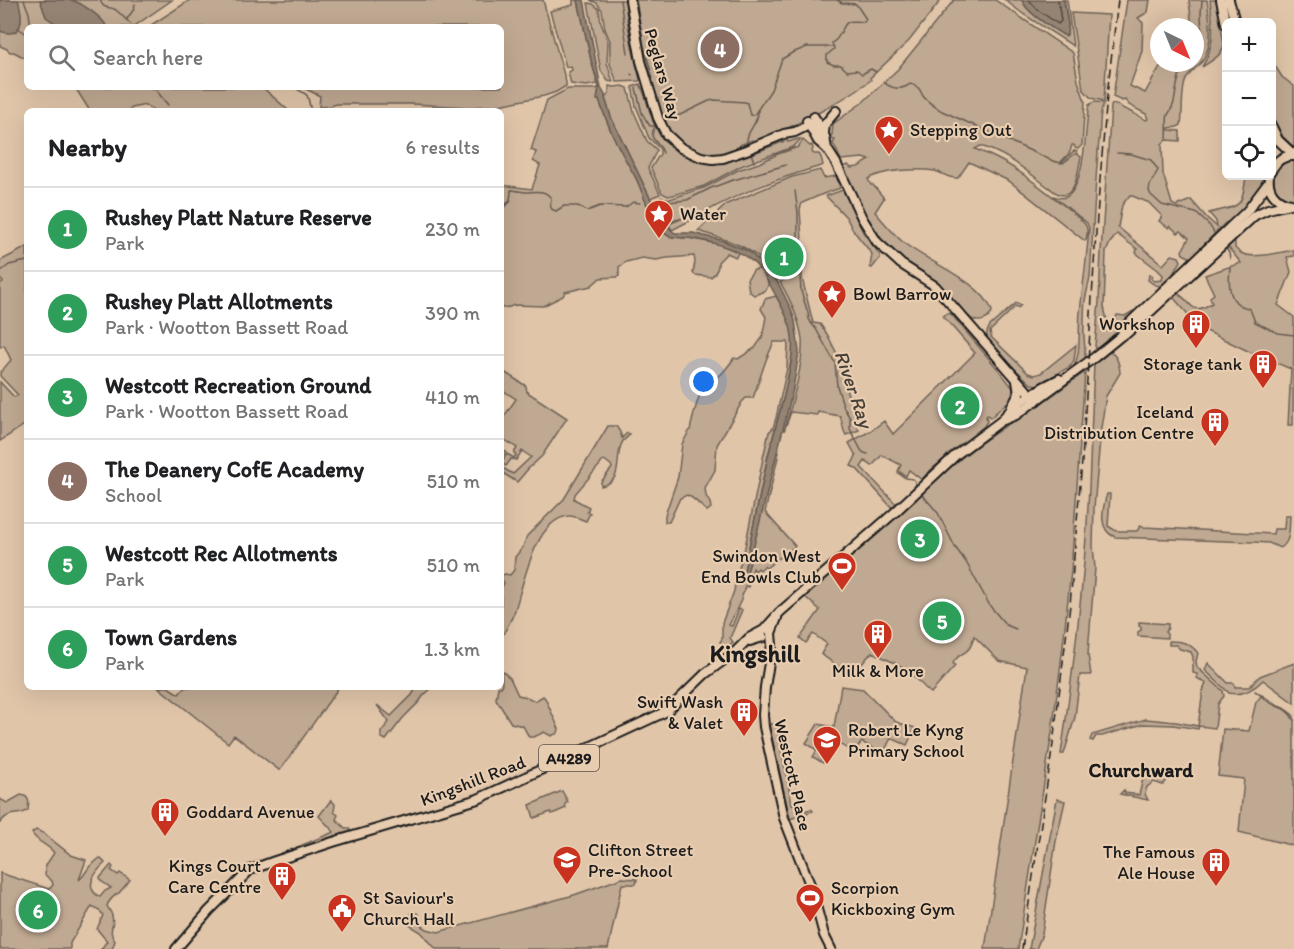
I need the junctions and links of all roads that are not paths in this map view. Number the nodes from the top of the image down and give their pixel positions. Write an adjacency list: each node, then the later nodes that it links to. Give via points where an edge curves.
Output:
1 (630, 0): 9 (main road, Peglars Way, via 653,104 662,127 676,144 694,155 716,159)
2 (1221, 0): 4 (main road)
3 (1229, 0): 5 (main road)
4 (1226, 18)
5 (1234, 18)
6 (836, 111): 11 (main road, via 825,124)
7 (812, 121): 8 (main road, Peglars Way); 9 (main road, Peglars Way); 11 (main road)
8 (795, 132): 9 (main road, Peglars Way); 11 (main road)
9 (784, 134)
10 (1276, 136): 12 (main road)
11 (822, 139): 18 (main road, via 878,242 901,264 932,284)
12 (1294, 156): 13 (main road)
13 (1276, 163)
14 (1267, 180): 17 (main road, via 1247,211 1123,329)
15 (1268, 180): 16 (main road, via 1277,199)
16 (1293, 204): 17 (main road, via 1255,215)
17 (1122, 335): 19 (main road)
18 (1016, 377): 19 (main road); 20 (main road, via 1019,394)
19 (1036, 396): 20 (main road); 21 (main road, via 1016,415)
20 (1008, 412): 21 (main road)
21 (1001, 421): 22 (main road, via 957,454 780,612)
22 (766, 634): 23 (main road, Kingshill Road / A4289, via 749,638 667,711 531,776 469,802 250,870); 24 (main road, Westcott Place, via 770,654 764,727 784,818 812,887)
23 (176, 949)
24 (828, 949)

